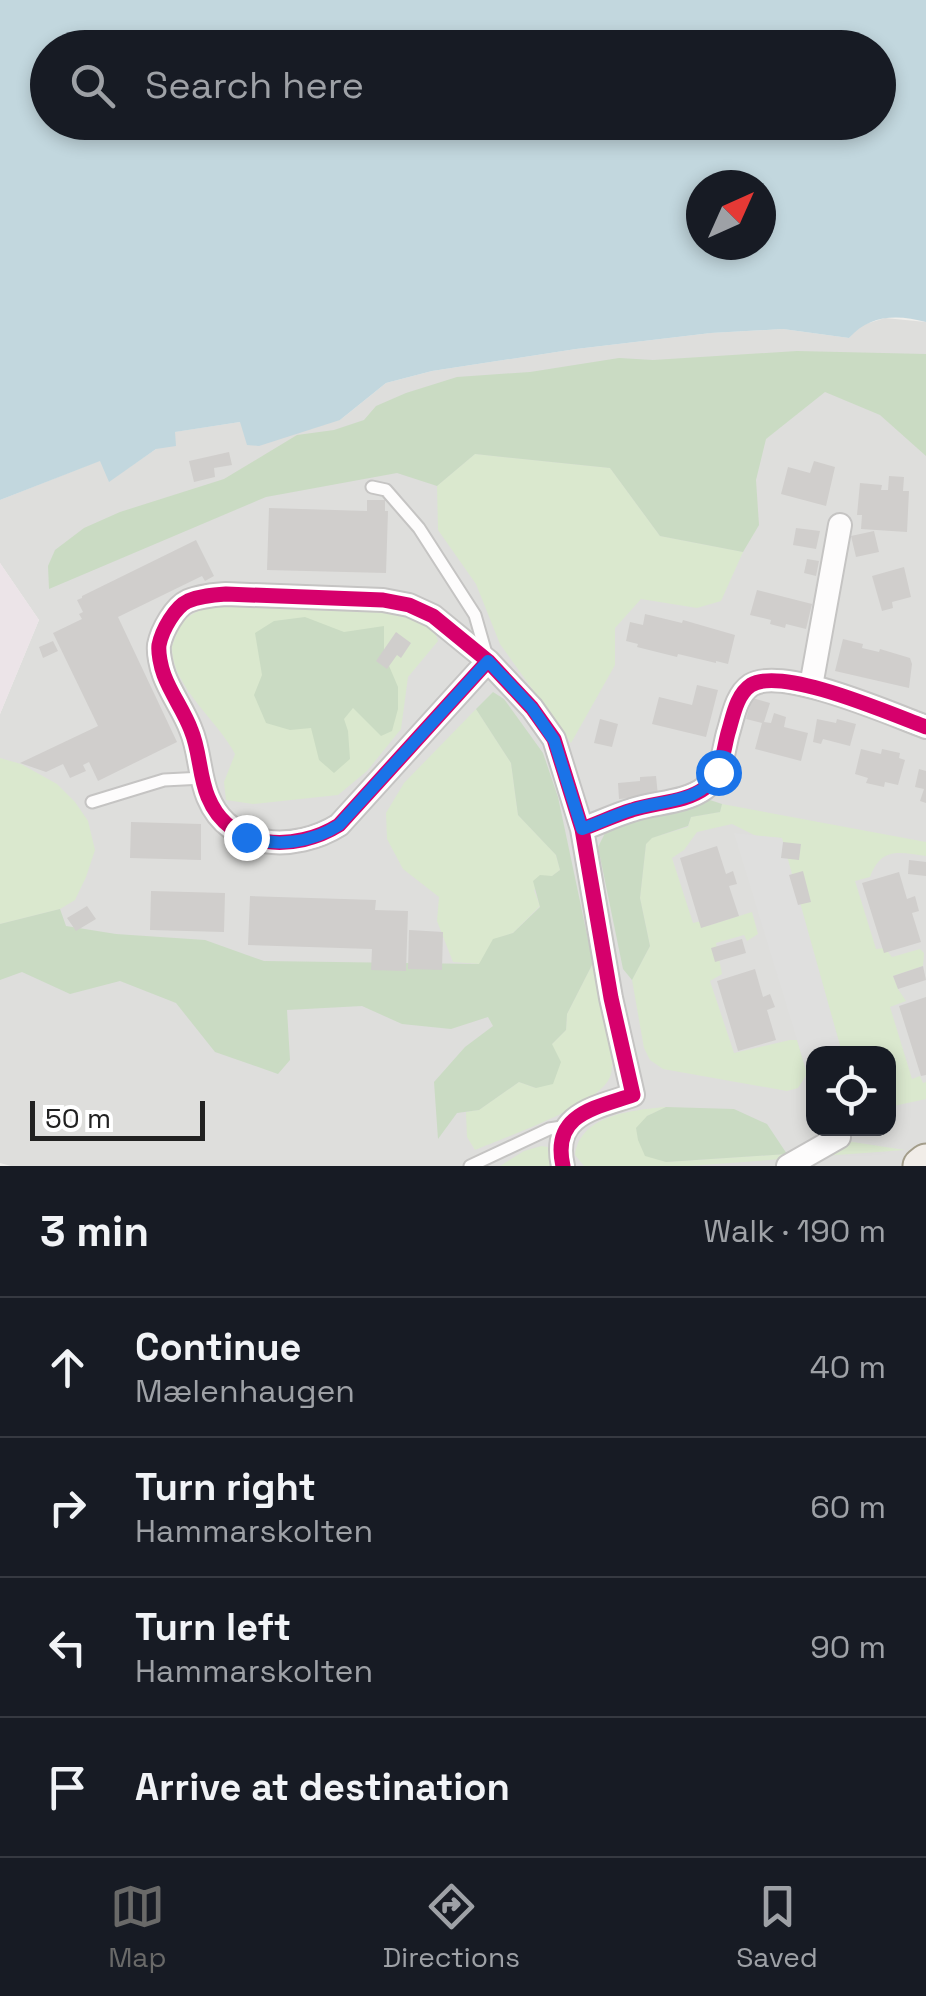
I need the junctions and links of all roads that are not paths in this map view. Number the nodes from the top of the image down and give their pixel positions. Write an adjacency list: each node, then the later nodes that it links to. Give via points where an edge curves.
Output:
1 (372, 486): 3 (lane, via 386,490 419,528 475,616)
2 (840, 525): 4 (street)
3 (488, 661): 6 (street, via 323,835 282,843 246,837 216,813); 6 (street, via 433,616 383,600 226,594 184,602 158,647); 8 (street, via 554,740)
4 (812, 686): 5 (street); 8 (street, via 753,684 738,703 718,772 705,789)
5 (926, 727)
6 (203, 778): 7 (lane, via 164,780)
7 (92, 802)
8 (582, 829): 9 (street, via 633,1095 580,1113)
9 (568, 1126): 11 (lane); 12 (street, via 560,1145)
10 (839, 1137): 13 (street)
11 (470, 1166)
12 (564, 1166)
13 (788, 1166)

